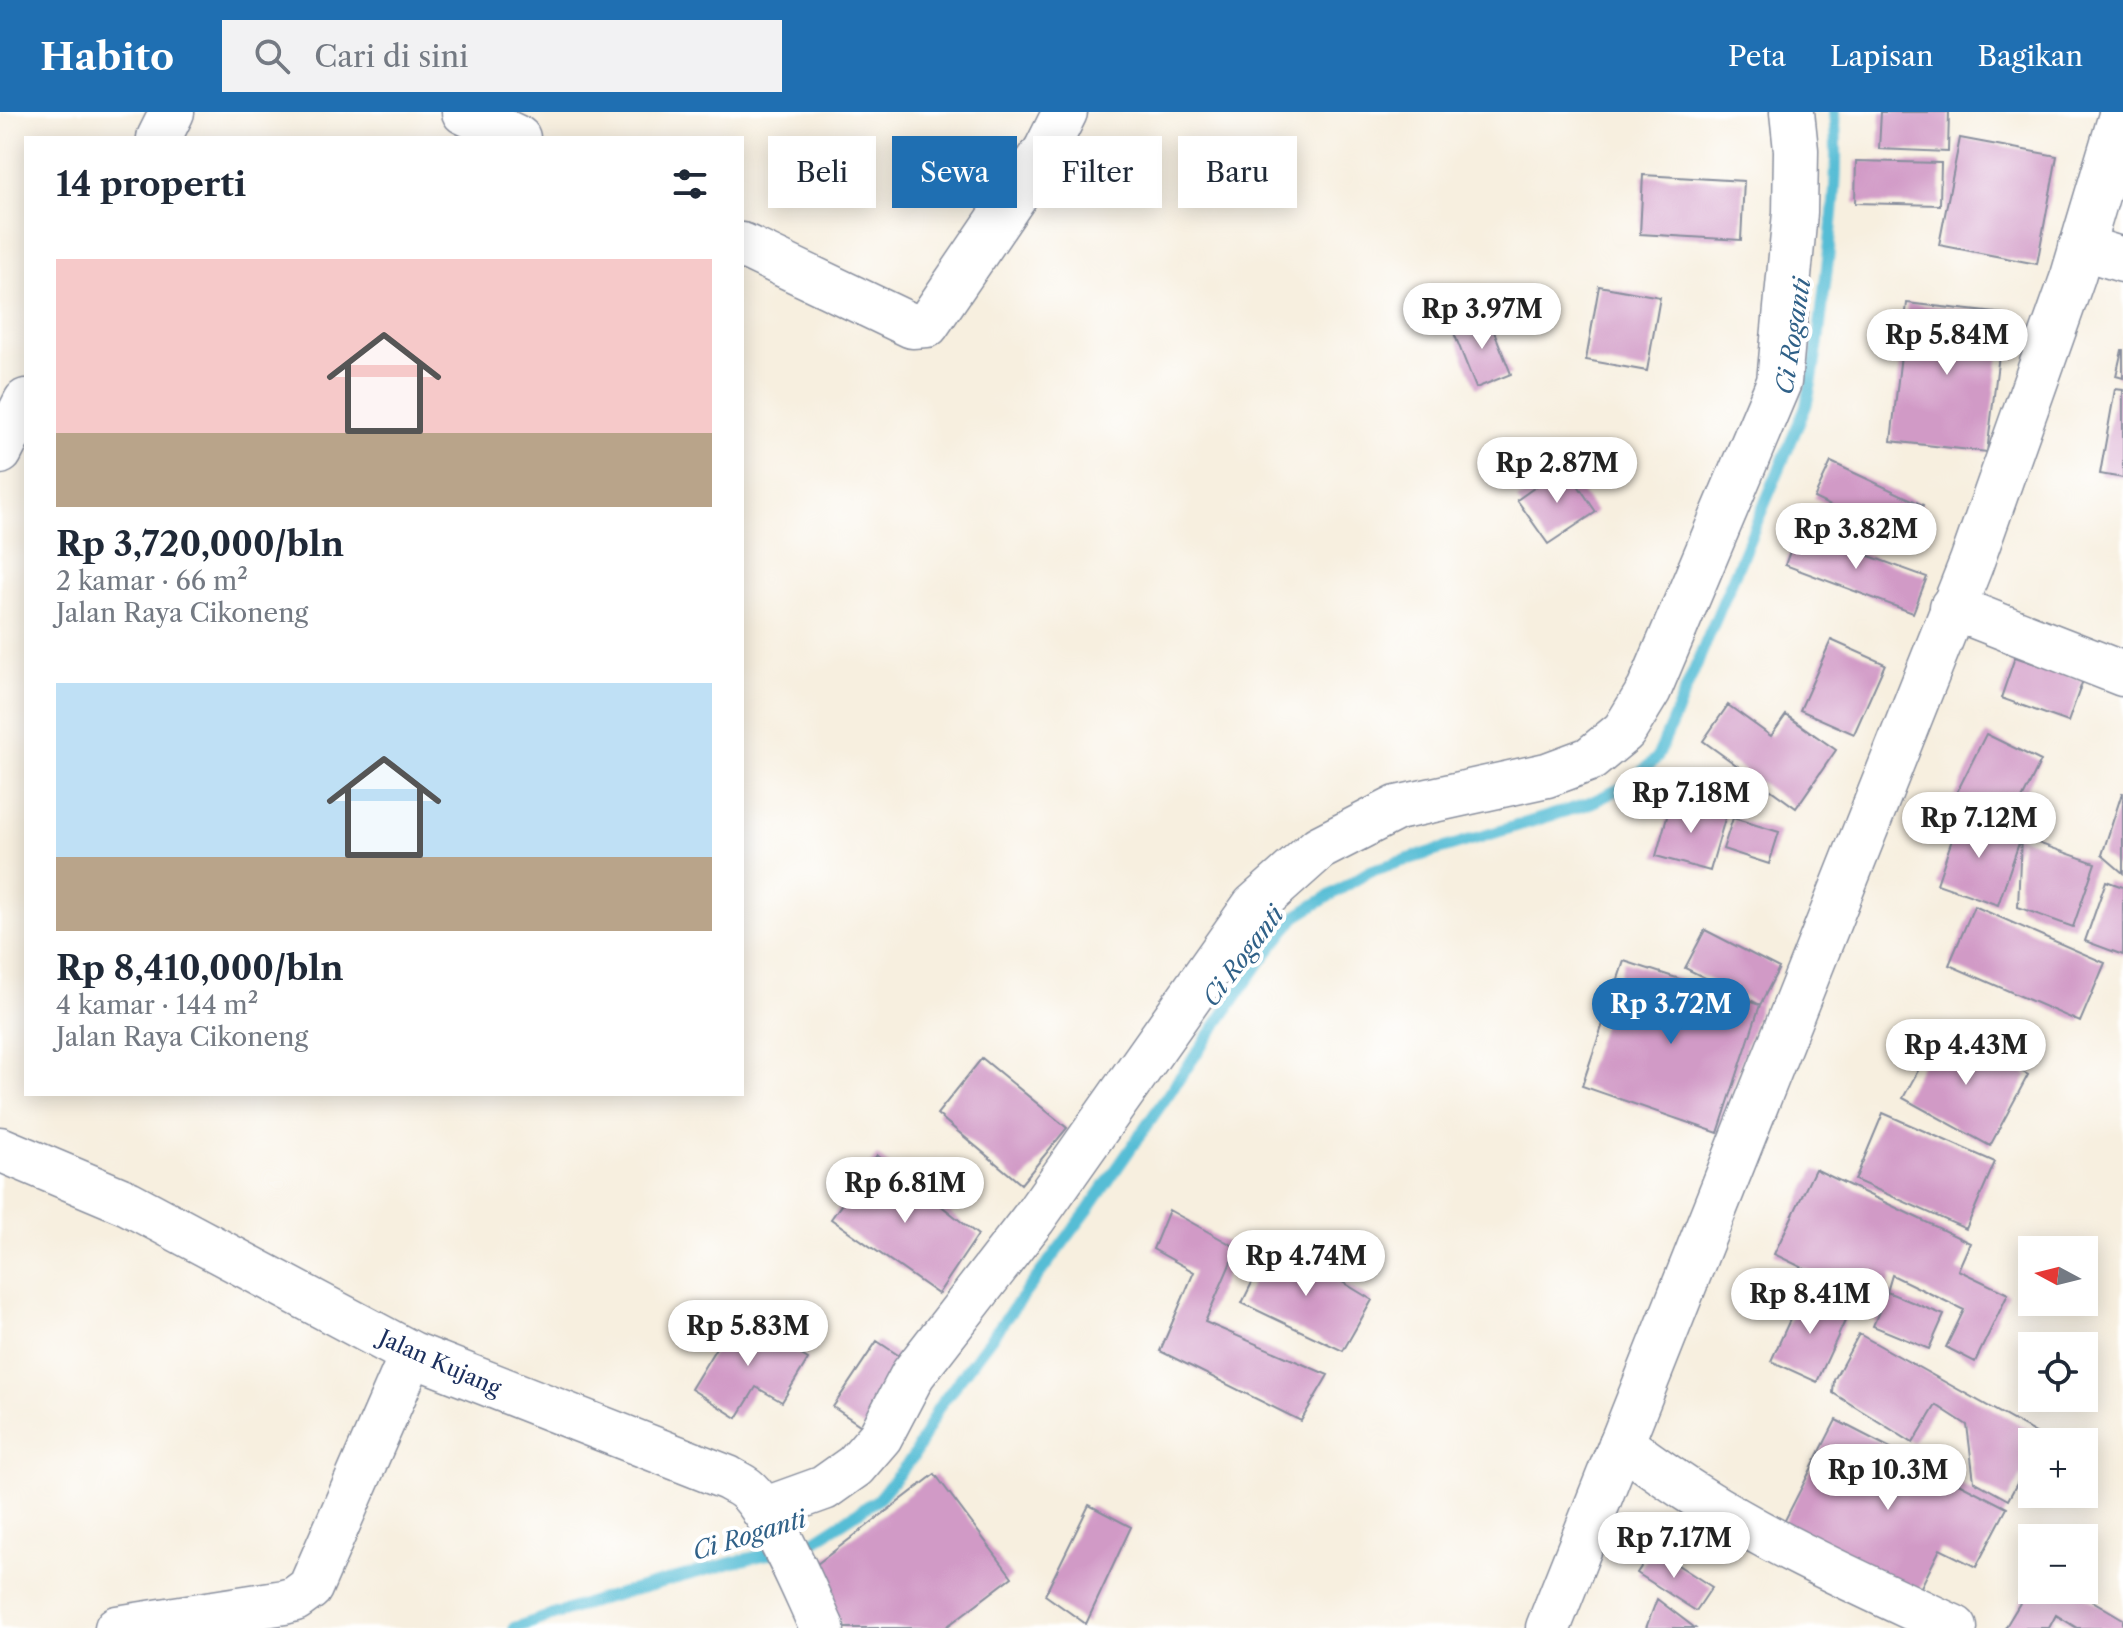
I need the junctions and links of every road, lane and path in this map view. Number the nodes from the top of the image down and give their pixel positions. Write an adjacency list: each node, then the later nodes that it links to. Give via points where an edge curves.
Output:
1 (172, 112): 6 (main road)
2 (464, 112): 7 (main road)
3 (1065, 112): 8 (main road, via 1046,150 927,325 912,326)
4 (1792, 112): 18 (main road, via 1795,213 1779,382 1649,690 1624,731 1590,759 1547,775 1397,808 1319,848 1265,896 1034,1218 913,1374 880,1437 855,1466 824,1488)
5 (2122, 112): 9 (main road)
6 (160, 136)
7 (514, 136)
8 (744, 246)
9 (2081, 247): 10 (main road); 13 (main road)
10 (2123, 260)
11 (24, 405): 12 (main road)
12 (0, 452)
13 (1952, 607): 14 (main road); 17 (main road)
14 (2123, 674)
15 (0, 1149): 16 (main road, Jalan Kujang, via 128,1203)
16 (412, 1354): 18 (main road, Jalan Kujang, via 728,1478 747,1489); 19 (main road, via 305,1594 284,1602)
17 (1621, 1444): 21 (main road); 22 (main road, via 1698,1497 1818,1564)
18 (763, 1510): 20 (main road, Jalan Kujang)
19 (117, 1628)
20 (822, 1628)
21 (1548, 1628)
22 (1955, 1628)

